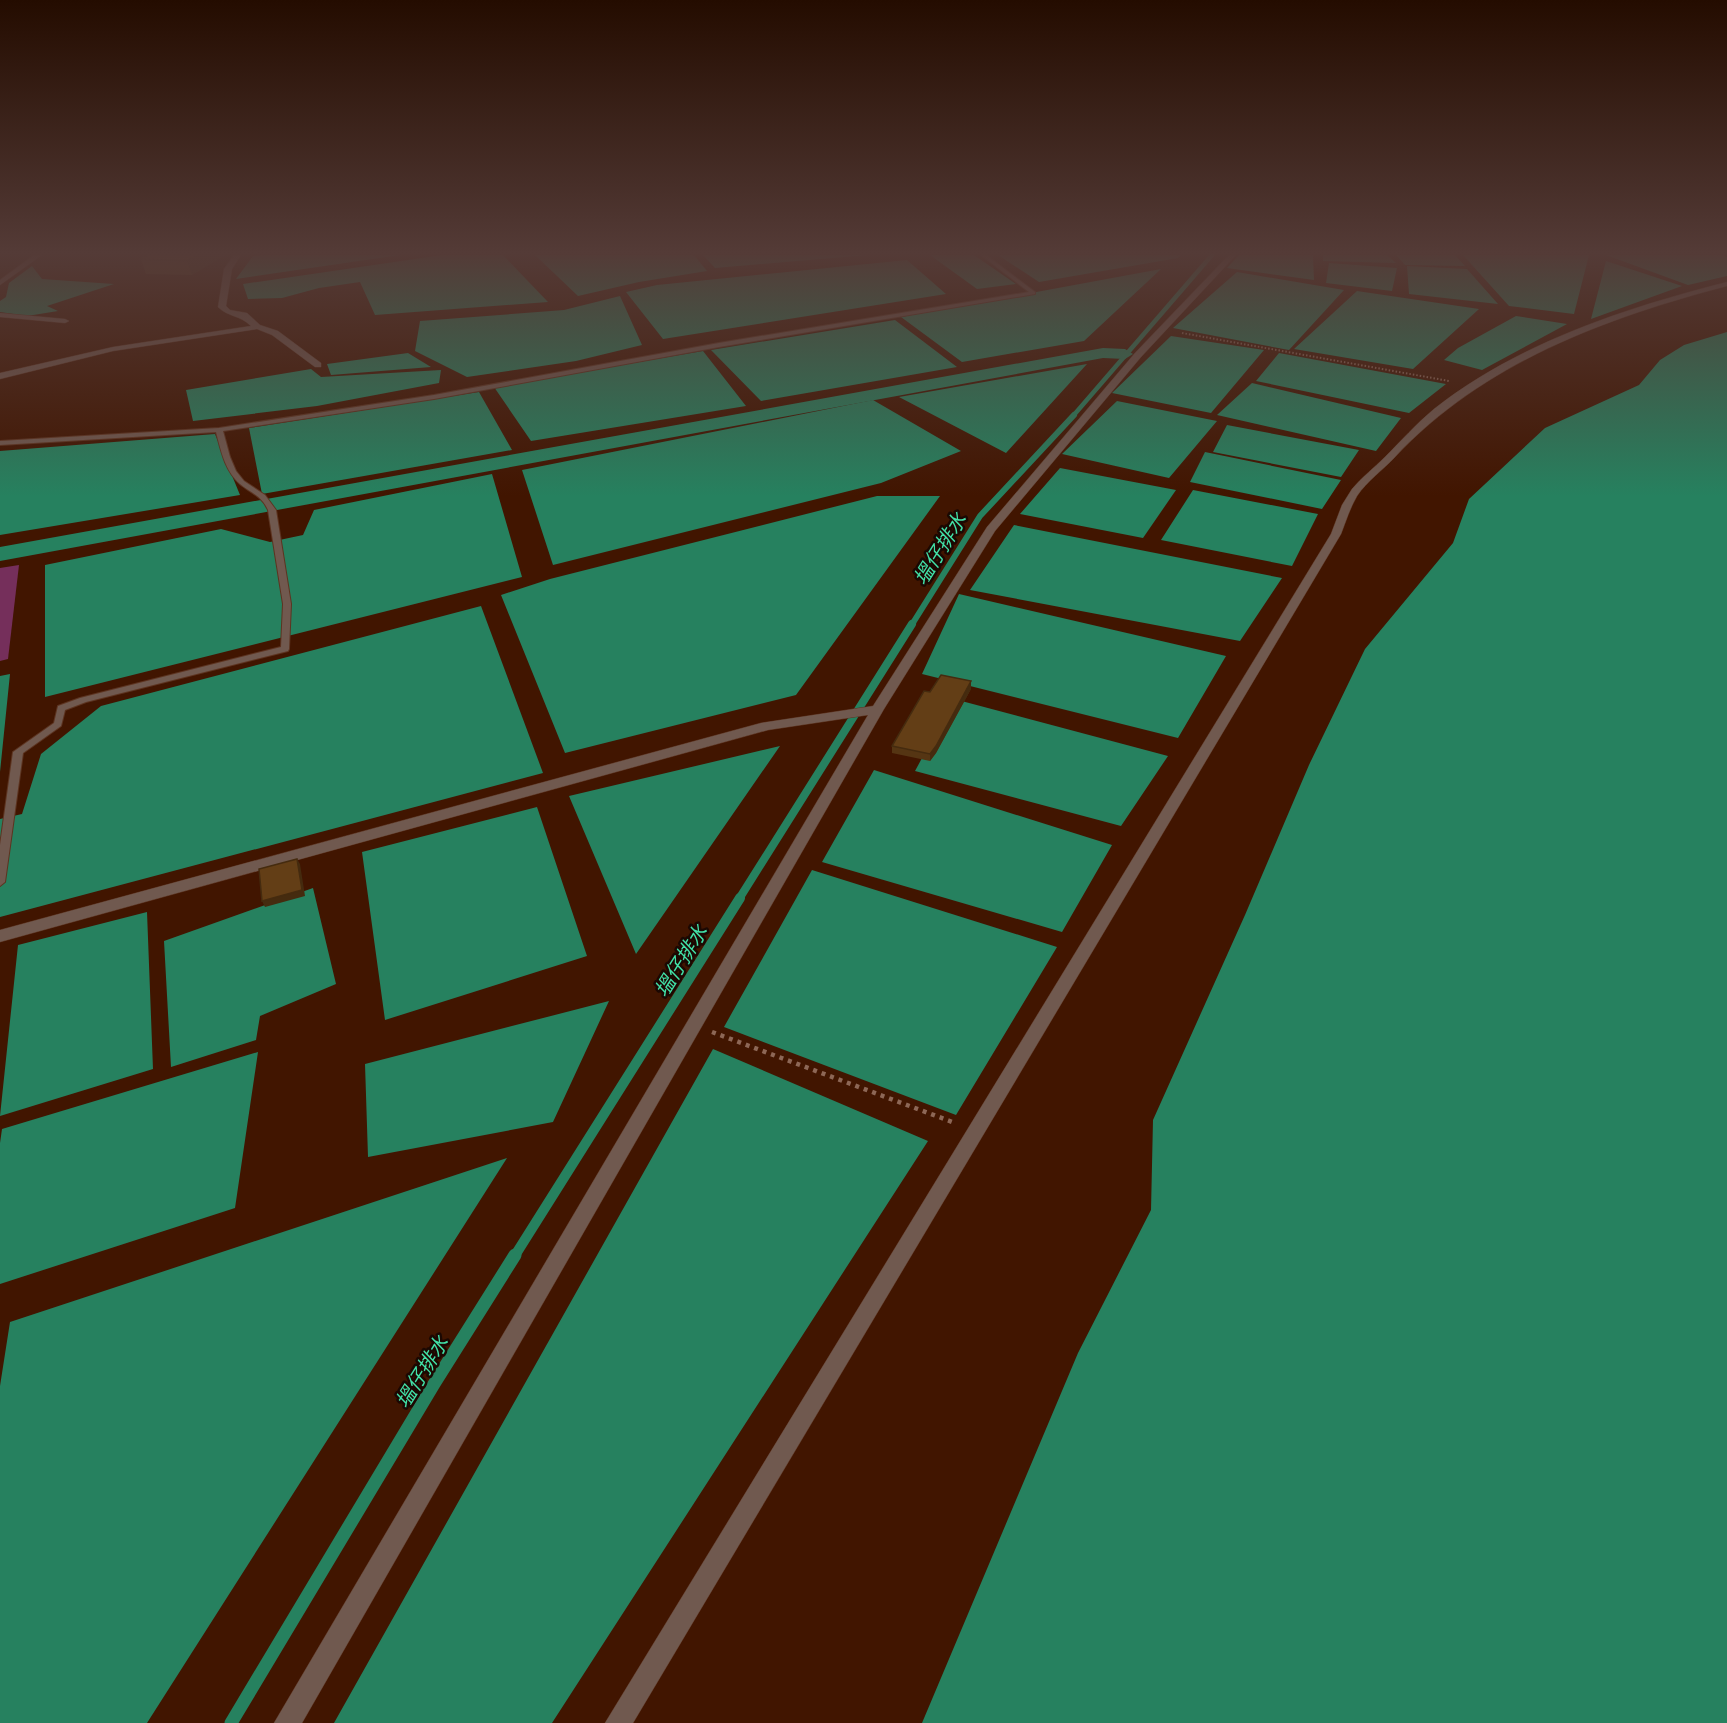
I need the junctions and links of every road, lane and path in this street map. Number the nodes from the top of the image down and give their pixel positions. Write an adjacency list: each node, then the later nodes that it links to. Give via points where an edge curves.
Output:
1 (202, 335): 8 (street, via 113,349)
2 (278, 335): 7 (street)
3 (776, 335): 10 (lane, via 434,397)
4 (1157, 335): 12 (street, via 991,529)
5 (1192, 335): 9 (path)
6 (1571, 335): 9 (street)
7 (318, 365)
8 (0, 376)
9 (1476, 386): 16 (street, via 1444,407 1395,450 1352,496 1336,534)
10 (219, 430): 11 (lane); 13 (lane, via 231,468 241,481 267,498 272,510 287,604 285,649 61,708 58,724 18,752)
11 (0, 443)
12 (878, 709): 14 (street, via 847,716 798,718 766,726); 15 (street)
13 (0, 882)
14 (0, 936)
15 (693, 1026): 16 (path); 17 (street)
16 (975, 1131): 18 (street)
17 (287, 1723)
18 (618, 1723)

